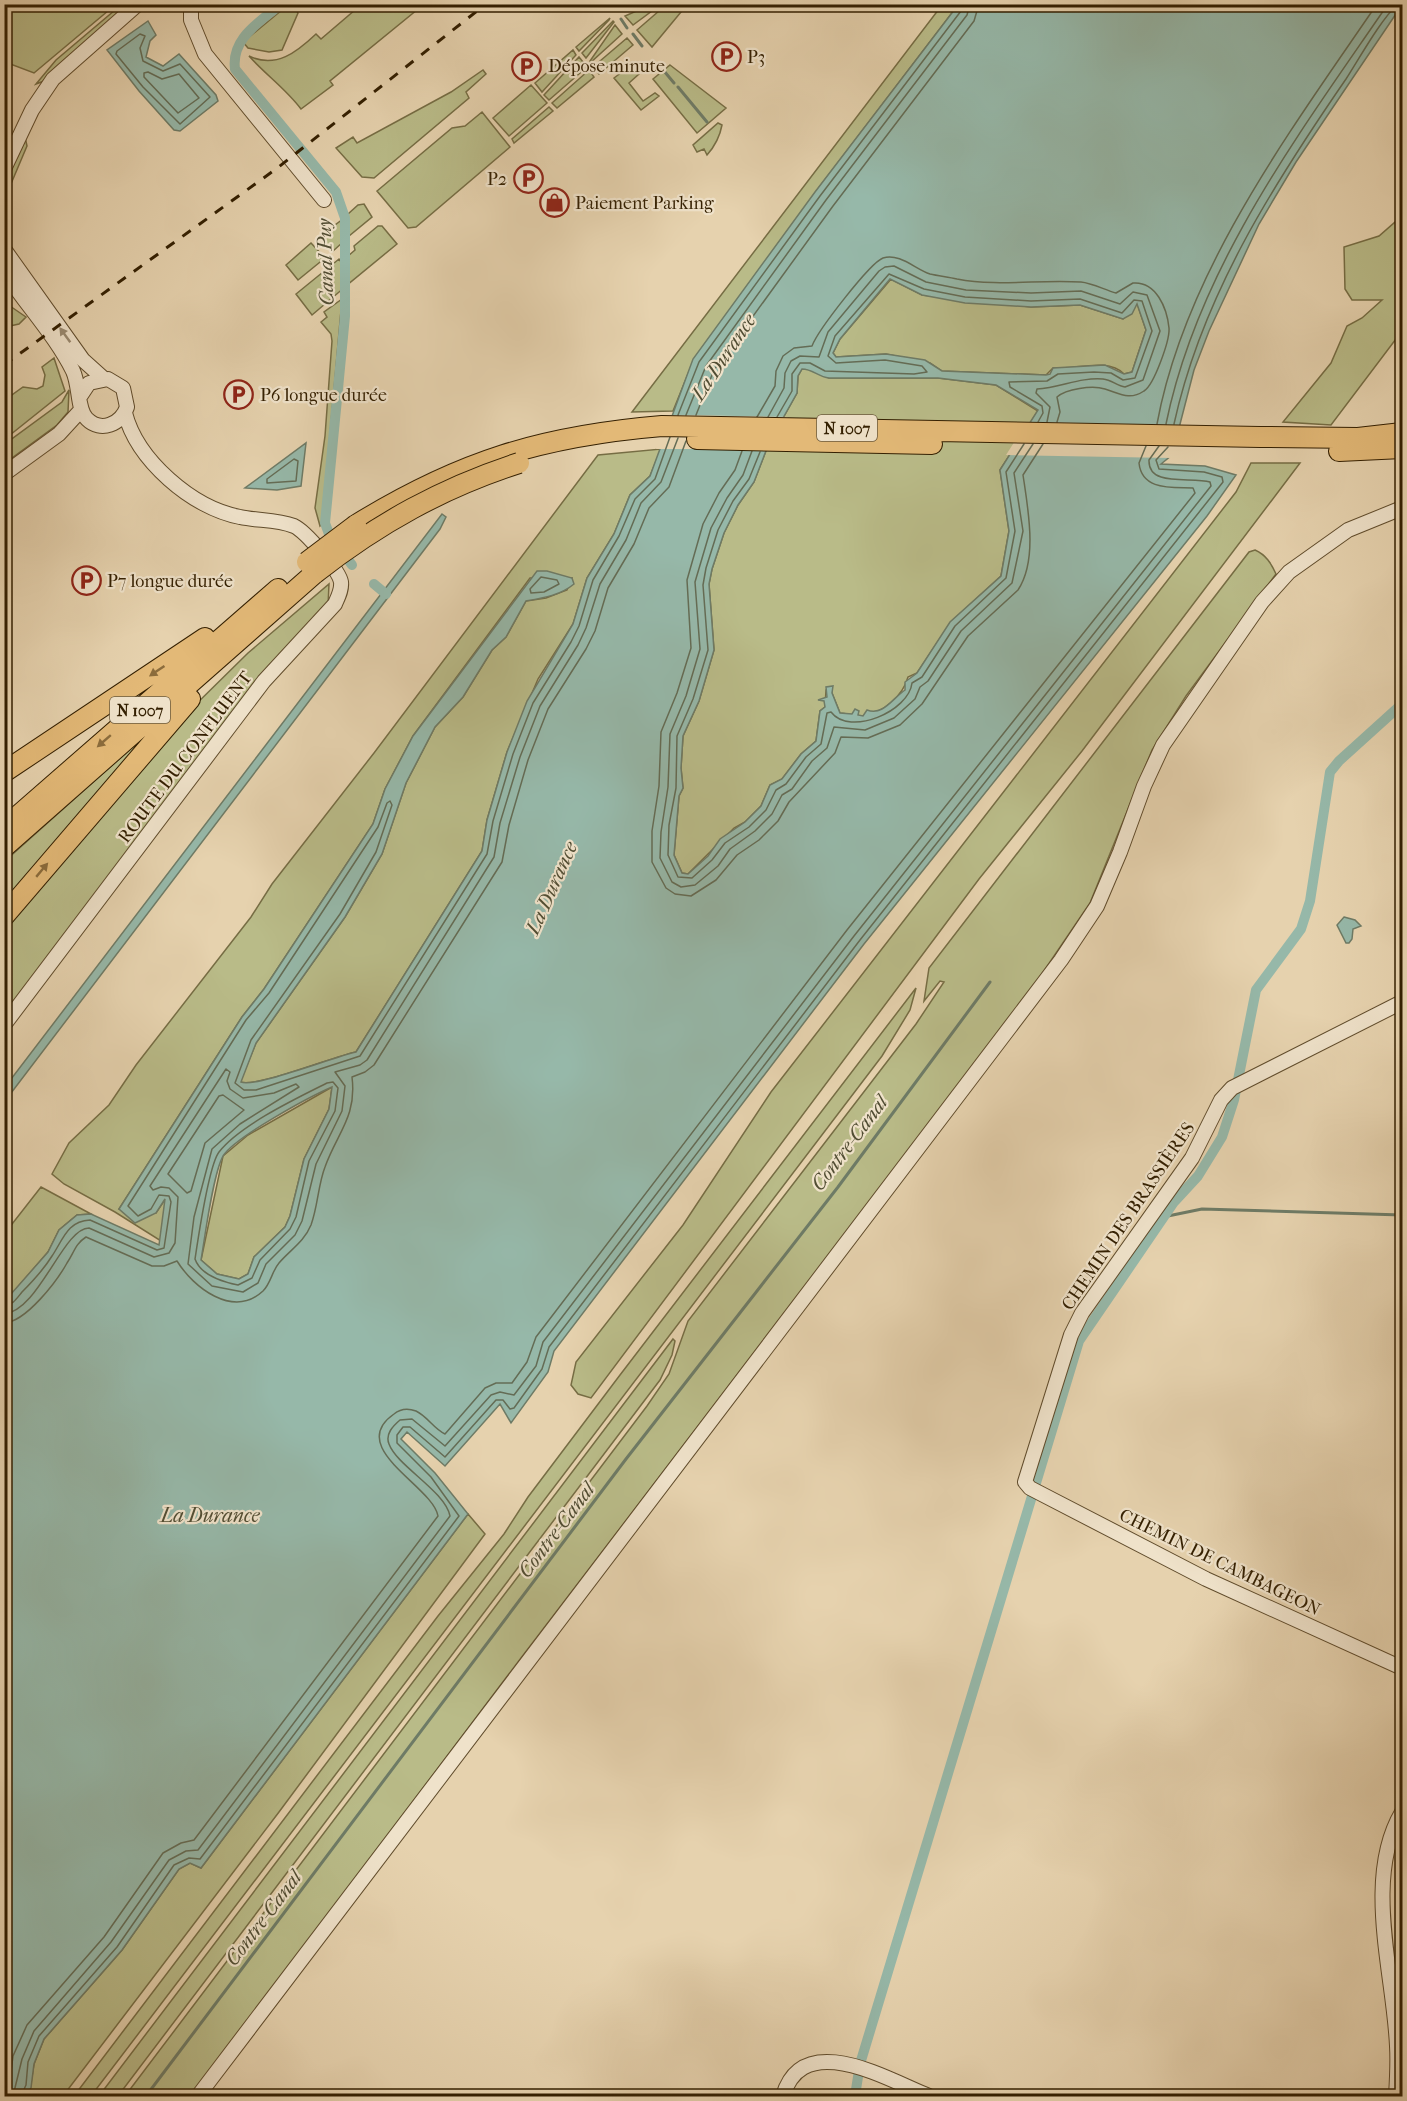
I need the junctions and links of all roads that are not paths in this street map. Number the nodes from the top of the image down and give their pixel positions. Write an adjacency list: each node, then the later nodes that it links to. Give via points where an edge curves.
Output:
1 (138, 4): 3 (street, via 53,79 32,110)
2 (191, 4): 4 (street, via 190,20 205,54)
3 (4, 169)
4 (324, 200)
5 (4, 249): 7 (street, one-way to 5, via 83,360)
6 (4, 271): 8 (street, via 67,359)
7 (103, 378): 8 (street, via 89,383); 10 (street, via 123,388 127,400)
8 (81, 395): 9 (street)
9 (81, 410): 11 (street); 13 (street)
10 (124, 413): 11 (street, via 120,420); 14 (street)
11 (99, 425): 13 (street); 14 (street)
12 (1402, 433): 15 (highway, N 1007)
13 (59, 434): 17 (street)
14 (134, 437): 27 (street, ROUTE DU CONFLUENT, via 170,479 200,503 241,518 282,522 300,530 339,576 341,585 335,604 264,681)
15 (1358, 444): 16 (highway, N 1007); 19 (highway, N 1007, bridge, via 680,439 625,442 552,453 483,475 399,514)
16 (1402, 448)
17 (4, 474)
18 (1402, 508): 31 (street, via 1348,530 1289,572 1262,602 1163,745 1097,906 1061,960)
19 (311, 567): 20 (highway, N 1007); 21 (highway, N 1007)
20 (275, 591): 22 (highway, one-way to 22); 23 (highway, N 1007, one-way to 23)
21 (234, 646): 24 (highway, N 1007); 25 (highway, one-way to 21)
22 (4, 772)
23 (4, 828)
24 (4, 847)
25 (4, 916)
26 (1402, 1002): 28 (street, CHEMIN DES BRASSIÈRES, via 1236,1085 1221,1100 1192,1158 1082,1313 1071,1335)
27 (4, 1025)
28 (1030, 1487): 29 (street, CHEMIN DE CAMBAGEON, via 1206,1579)
29 (1402, 1668)
30 (1402, 1812): 34 (street, via 1388,1845 1384,1880 1384,1919 1397,2046)
31 (198, 2097)
32 (783, 2097): 33 (street, via 802,2068 827,2061 860,2068)
33 (929, 2097)
34 (1396, 2097)

